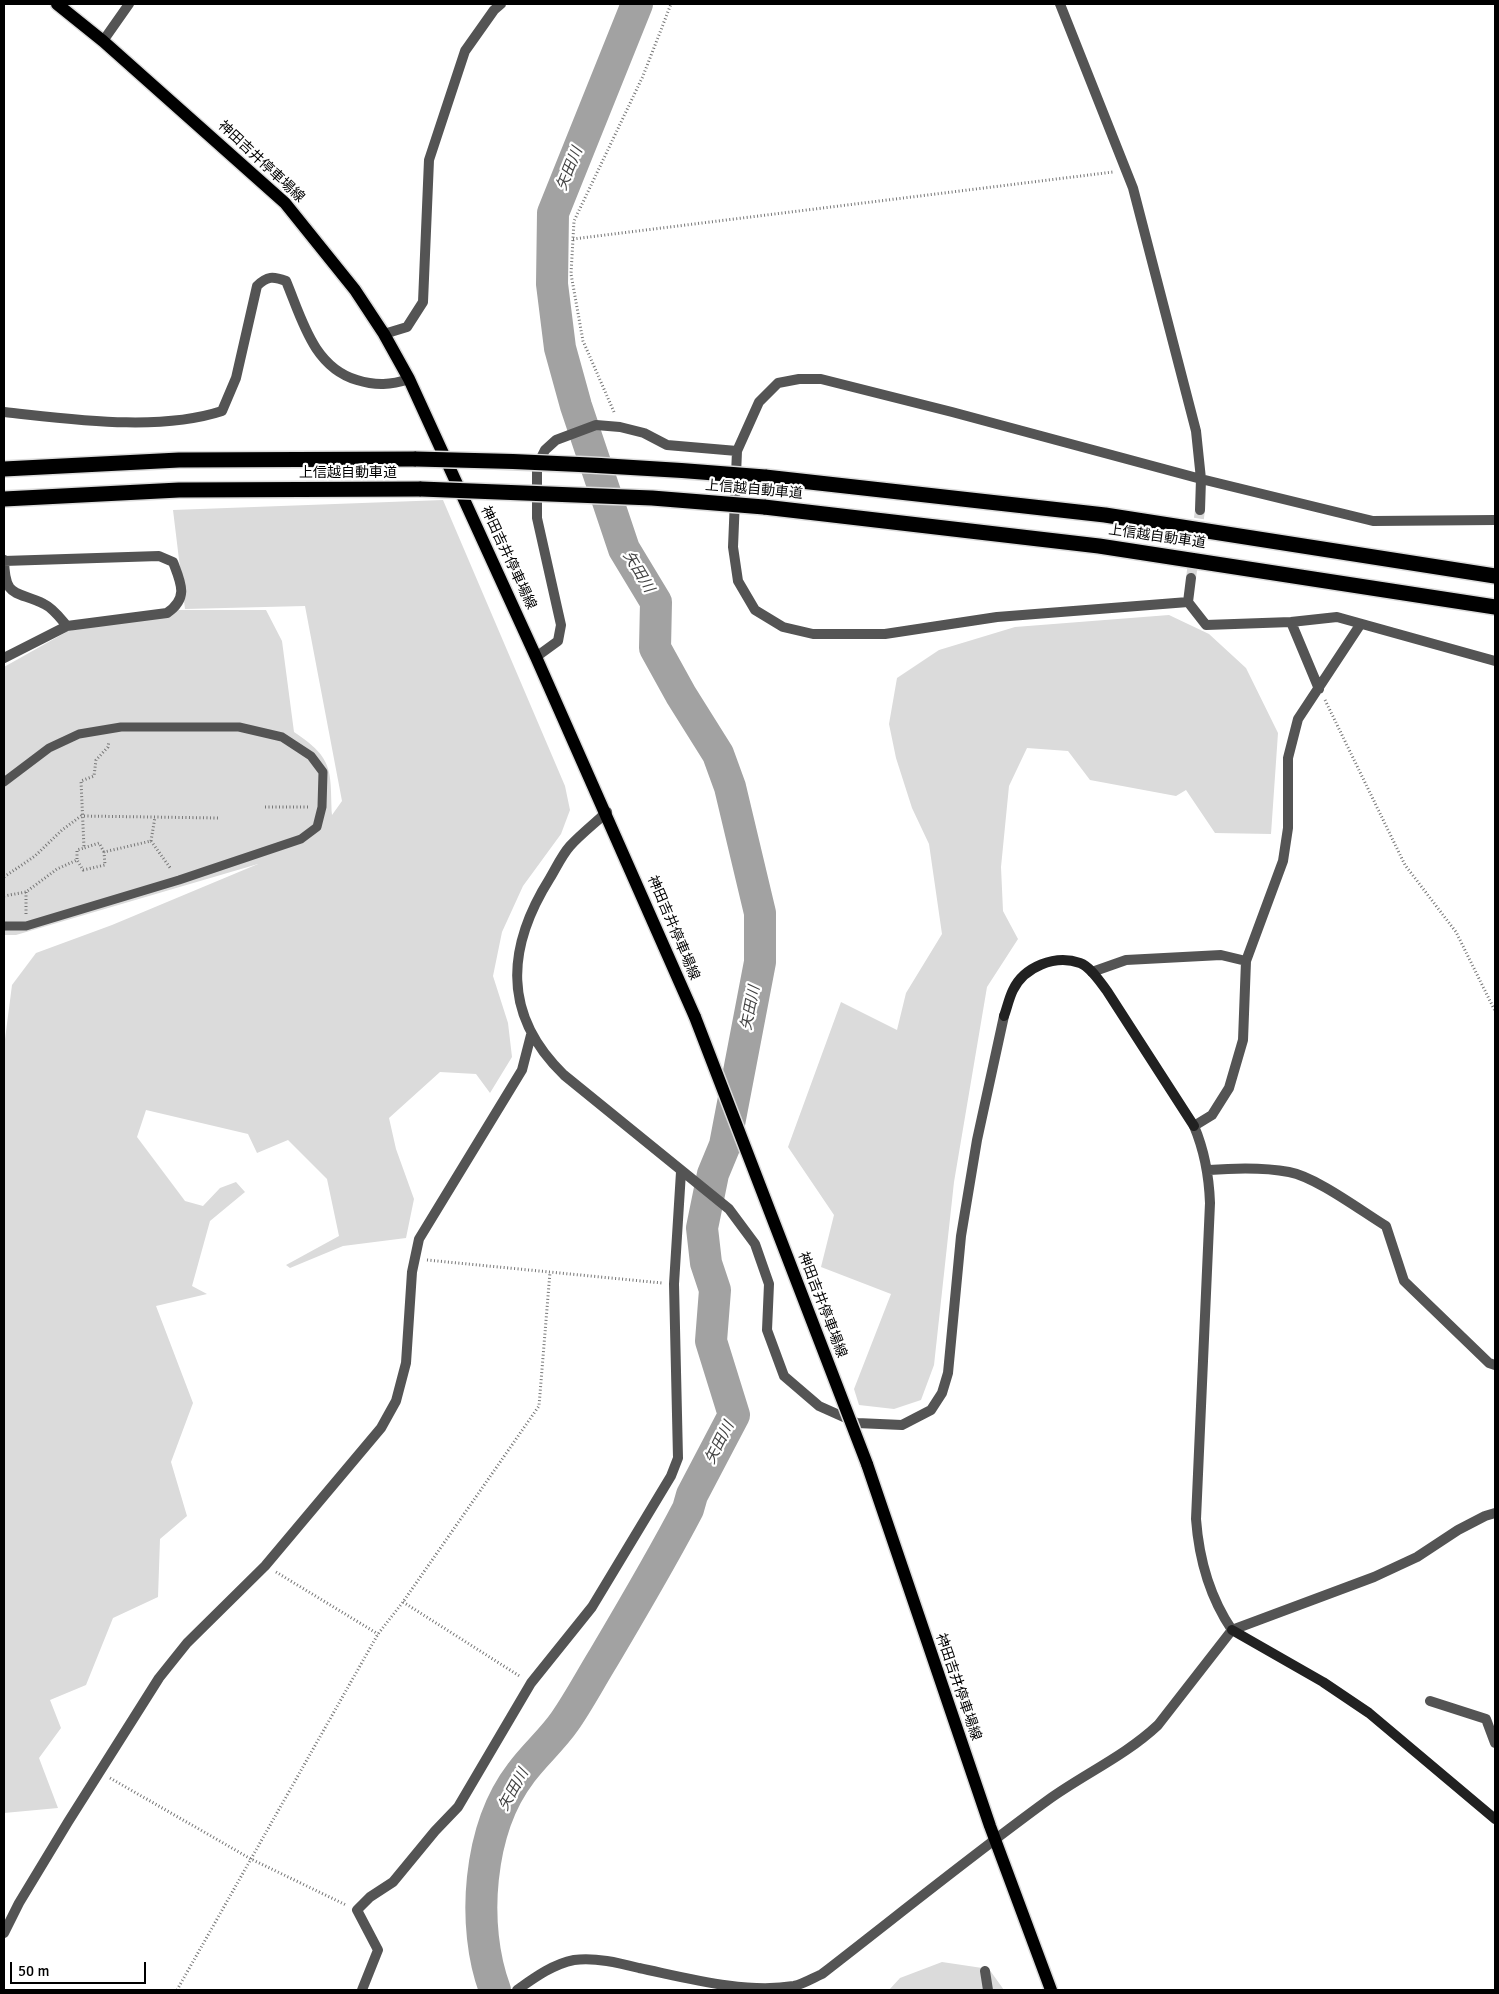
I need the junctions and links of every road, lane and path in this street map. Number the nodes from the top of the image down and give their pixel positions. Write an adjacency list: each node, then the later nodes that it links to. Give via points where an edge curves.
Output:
1 (58, 4): 6 (main road, 神田吉井停車場線)
2 (129, 4): 6 (street)
3 (501, 4): 9 (street, via 465,52 429,160 423,302 407,327)
4 (671, 4): 8 (path, via 643,76 574,221)
5 (1060, 4): 7 (street)
6 (103, 40): 9 (main road, 神田吉井停車場線, via 285,203 355,290)
7 (1126, 171): 8 (path); 15 (street, via 1196,431)
8 (573, 239): 12 (path, via 571,274 583,341)
9 (384, 334): 10 (main road, 神田吉井停車場線)
10 (409, 379): 11 (street, via 386,385 369,384 344,376 328,364 315,348 286,281 274,277 264,278 257,286 236,378 222,410 198,418 169,422); 27 (main road, 神田吉井停車場線)
11 (4, 412)
12 (620, 427): 13 (street, via 644,433 667,445); 27 (street, via 596,425 556,440 545,450 537,466 537,518 561,625 558,641)
13 (737, 451): 15 (street, via 759,402 778,383 821,379); 22 (street, via 733,547 738,581 755,610 783,627 813,634 884,634 998,618)
14 (4, 469): 20 (highway, 上信越自動車道, bridge, via 199,460 416,459 570,463 764,477 1105,515)
15 (1201, 479): 17 (street); 18 (street, via 1373,521)
16 (4, 499): 23 (highway, 上信越自動車道, bridge, via 179,490 421,489 652,498 764,507 1099,546)
17 (1200, 510)
18 (1495, 520)
19 (4, 560): 26 (street, via 8,585 15,594 46,605); 26 (street, via 159,556 173,562 182,594 177,606 167,613)
20 (1495, 576)
21 (1191, 578): 22 (street)
22 (1188, 602): 24 (street, via 1206,625)
23 (1495, 607)
24 (1290, 622): 25 (street, via 1337,617); 30 (street)
25 (1360, 625): 29 (street, via 1407,634); 30 (street)
26 (67, 626): 28 (street)
27 (536, 657): 35 (main road, 神田吉井停車場線)
28 (4, 658)
29 (1495, 661)
30 (1319, 689): 49 (street, via 1298,719 1288,758 1288,828 1283,861); 51 (path, via 1405,865 1456,932)
31 (112, 728): 32 (lane, via 80,734 49,748); 34 (lane, via 239,727 282,736 311,756 323,772); 36 (path, via 108,746 96,760 94,776 81,781)
32 (4, 782)
33 (264, 807): 34 (path)
34 (322, 807): 44 (lane, via 317,827 301,839)
35 (607, 812): 52 (street, via 569,847 535,900 525,927 519,952 518,996 522,1017); 70 (main road, 神田吉井停車場線, bridge, via 695,1016 867,1464)
36 (81, 816): 37 (path); 40 (path); 43 (path, via 35,856)
37 (155, 817): 38 (path); 39 (path)
38 (219, 818)
39 (151, 841): 41 (path); 44 (path)
40 (84, 848): 41 (path, via 99,844); 42 (path, via 77,850)
41 (104, 852): 42 (path, via 106,865 83,870)
42 (77, 860): 45 (path, via 57,869)
43 (4, 877)
44 (179, 880): 48 (lane)
45 (26, 892): 46 (path); 48 (path)
46 (4, 896)
47 (4, 926): 48 (lane)
48 (26, 926)
49 (1246, 961): 50 (street, via 1221,955 1126,960); 53 (street, via 1243,1040 1229,1088 1212,1115)
50 (1092, 972): 53 (street); 55 (street, via 1080,963 1050,961 1027,972 1013,990 1004,1016 977,1140 961,1236 948,1373 942,1393 931,1410 902,1425 857,1424 819,1406 784,1376 768,1330 769,1284 756,1244 729,1209)
51 (1495, 1011)
52 (531, 1035): 55 (street, via 546,1058 564,1075); 56 (street, via 522,1070 419,1239)
53 (1194, 1126): 54 (street, via 1203,1146)
54 (1208, 1170): 59 (street, via 1234,1168 1290,1172 1386,1226 1404,1281 1489,1363); 63 (street, via 1210,1202 1196,1519 1198,1548 1212,1596)
55 (681, 1172): 58 (street)
56 (414, 1258): 57 (path); 61 (street, via 406,1362 396,1401 381,1428)
57 (550, 1272): 58 (path); 62 (path, via 539,1406)
58 (674, 1284): 65 (street, via 678,1458 592,1607)
59 (1495, 1365)
60 (1495, 1513): 63 (street, via 1374,1577)
61 (265, 1566): 64 (path); 68 (street, via 188,1642 165,1671)
62 (403, 1602): 64 (path); 65 (path)
63 (1232, 1630): 69 (street, via 1323,1682 1369,1713); 70 (street, via 1158,1725 1145,1737 1062,1790)
64 (378, 1634): 71 (path)
65 (531, 1683): 72 (street, via 458,1807 393,1882)
66 (1430, 1701): 67 (street, via 1486,1720)
67 (1495, 1743)
68 (100, 1773): 71 (path); 73 (street)
69 (1495, 1819)
70 (996, 1838): 77 (street, via 822,1974 794,1986 739,1989 618,1963 574,1960 556,1966); 79 (main road, 神田吉井停車場線)
71 (251, 1859): 72 (path); 75 (path)
72 (357, 1910): 76 (street, via 378,1950)
73 (4, 1933)
74 (985, 1971): 78 (street)
75 (177, 1990)
76 (362, 1990)
77 (517, 1990)
78 (988, 1990)
79 (1051, 1990)

